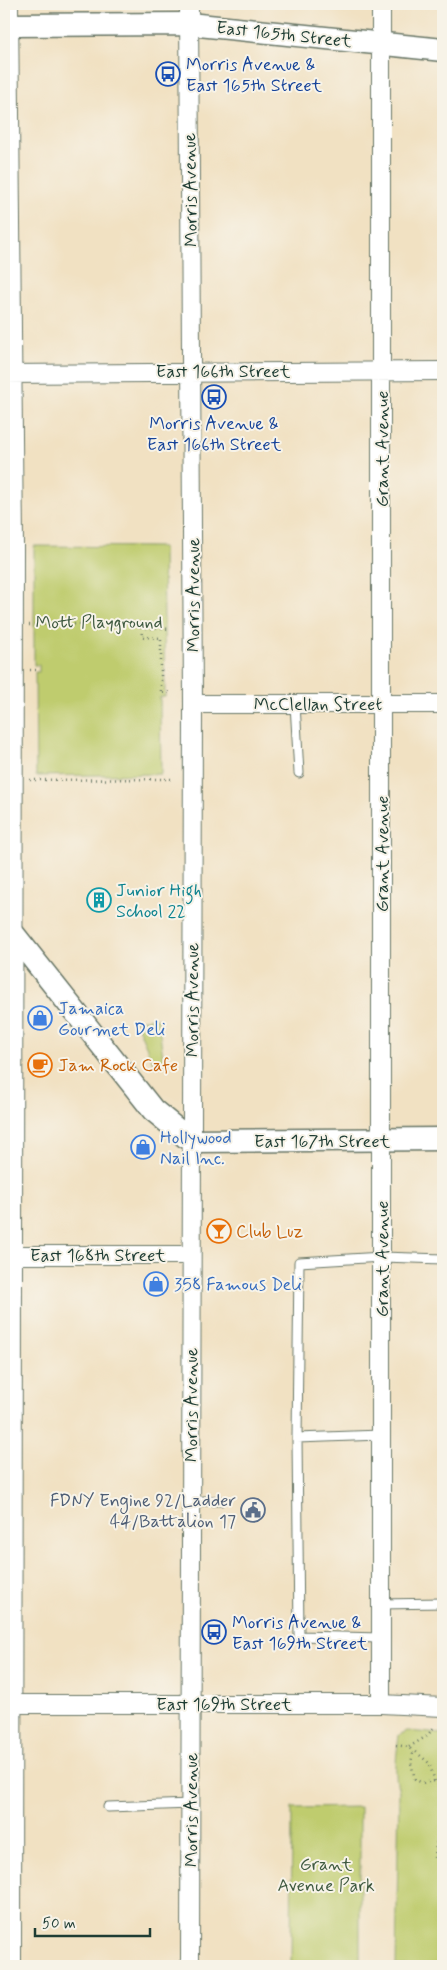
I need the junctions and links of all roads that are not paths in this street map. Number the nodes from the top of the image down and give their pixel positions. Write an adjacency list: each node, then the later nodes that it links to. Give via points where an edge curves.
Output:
1 (381, 4): 4 (street, Grant Avenue)
2 (189, 14): 3 (street, East 165th Street); 4 (street, East 165th Street); 6 (street, Morris Avenue)
3 (7, 18): 9 (street)
4 (382, 43): 5 (street, East 165th Street); 7 (street, Grant Avenue)
5 (443, 50)
6 (192, 371): 7 (street, East 166th Street); 9 (street, East 166th Street); 10 (street, Morris Avenue)
7 (382, 371): 8 (street, East 166th Street); 12 (street, Grant Avenue)
8 (443, 371)
9 (9, 374): 15 (street)
10 (193, 704): 11 (street, McClellan Street); 18 (street, Morris Avenue)
11 (295, 704): 12 (street, McClellan Street); 14 (lane)
12 (381, 704): 13 (street, McClellan Street); 17 (street, Grant Avenue)
13 (443, 704)
14 (299, 773)
15 (9, 928): 18 (street, via 153,1110); 19 (street)
16 (443, 1139): 17 (street, East 167th Street)
17 (382, 1140): 18 (street, East 167th Street); 21 (street, Grant Avenue)
18 (191, 1141): 20 (street, Morris Avenue)
19 (8, 1255): 20 (street, East 168th Street); 30 (street)
20 (192, 1255): 25 (street, Morris Avenue)
21 (382, 1257): 22 (lane); 23 (street, Grant Avenue); 24 (lane, via 298,1262)
22 (443, 1259)
23 (381, 1435): 24 (lane); 28 (street, Grant Avenue)
24 (297, 1438): 29 (lane, via 299,1636)
25 (191, 1501): 26 (lane); 31 (street, Morris Avenue)
26 (220, 1501)
27 (443, 1603): 28 (lane)
28 (381, 1604): 29 (street, Grant Avenue)
29 (381, 1638): 32 (street, Grant Avenue)
30 (8, 1704): 31 (street, East 169th Street); 36 (street)
31 (191, 1704): 32 (street, East 169th Street); 34 (street, Morris Avenue)
32 (381, 1704): 33 (street, East 169th Street)
33 (443, 1707)
34 (191, 1804): 35 (lane); 37 (street, Morris Avenue)
35 (108, 1807)
36 (12, 1966)
37 (190, 1966)

